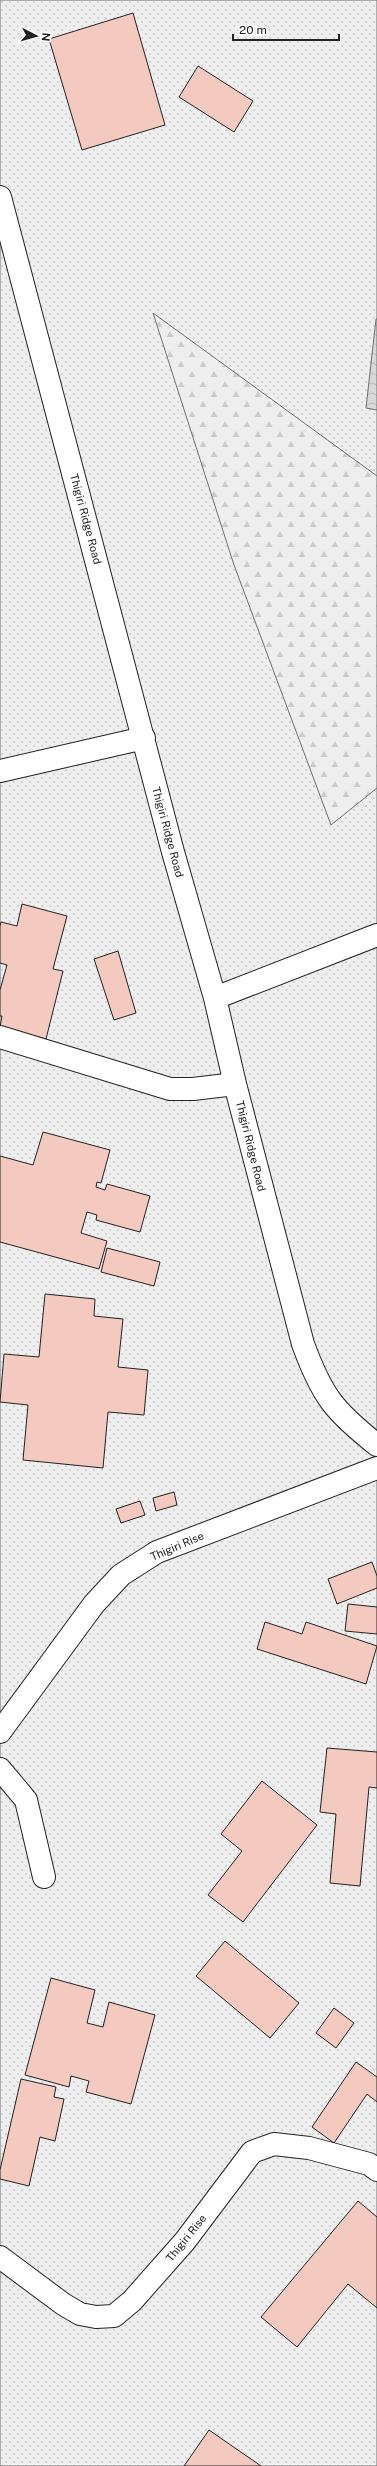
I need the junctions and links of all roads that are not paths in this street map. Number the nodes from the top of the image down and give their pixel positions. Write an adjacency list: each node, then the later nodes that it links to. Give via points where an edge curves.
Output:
1 (0, 197): 2 (street, Thigiri Ridge Road)
2 (144, 738): 3 (street); 5 (street, Thigiri Ridge Road, via 173,852)
3 (0, 771)
4 (377, 935): 5 (street)
5 (215, 998): 7 (street, Thigiri Ridge Road)
6 (0, 1037): 7 (street, via 170,1089)
7 (235, 1084): 8 (street, Thigiri Ridge Road, via 301,1337 313,1372 325,1396 344,1419)
8 (377, 1445)
9 (377, 1468): 10 (street, Thigiri Rise, via 157,1552 121,1575 94,1604)
10 (0, 1732)
11 (0, 1769): 12 (street, via 26,1800)
12 (44, 1877)
13 (377, 2170): 14 (street, Thigiri Rise, via 369,2164 309,2148 274,2144 252,2152 186,2241 132,2301 114,2316 96,2317 80,2314)
14 (0, 2257)

